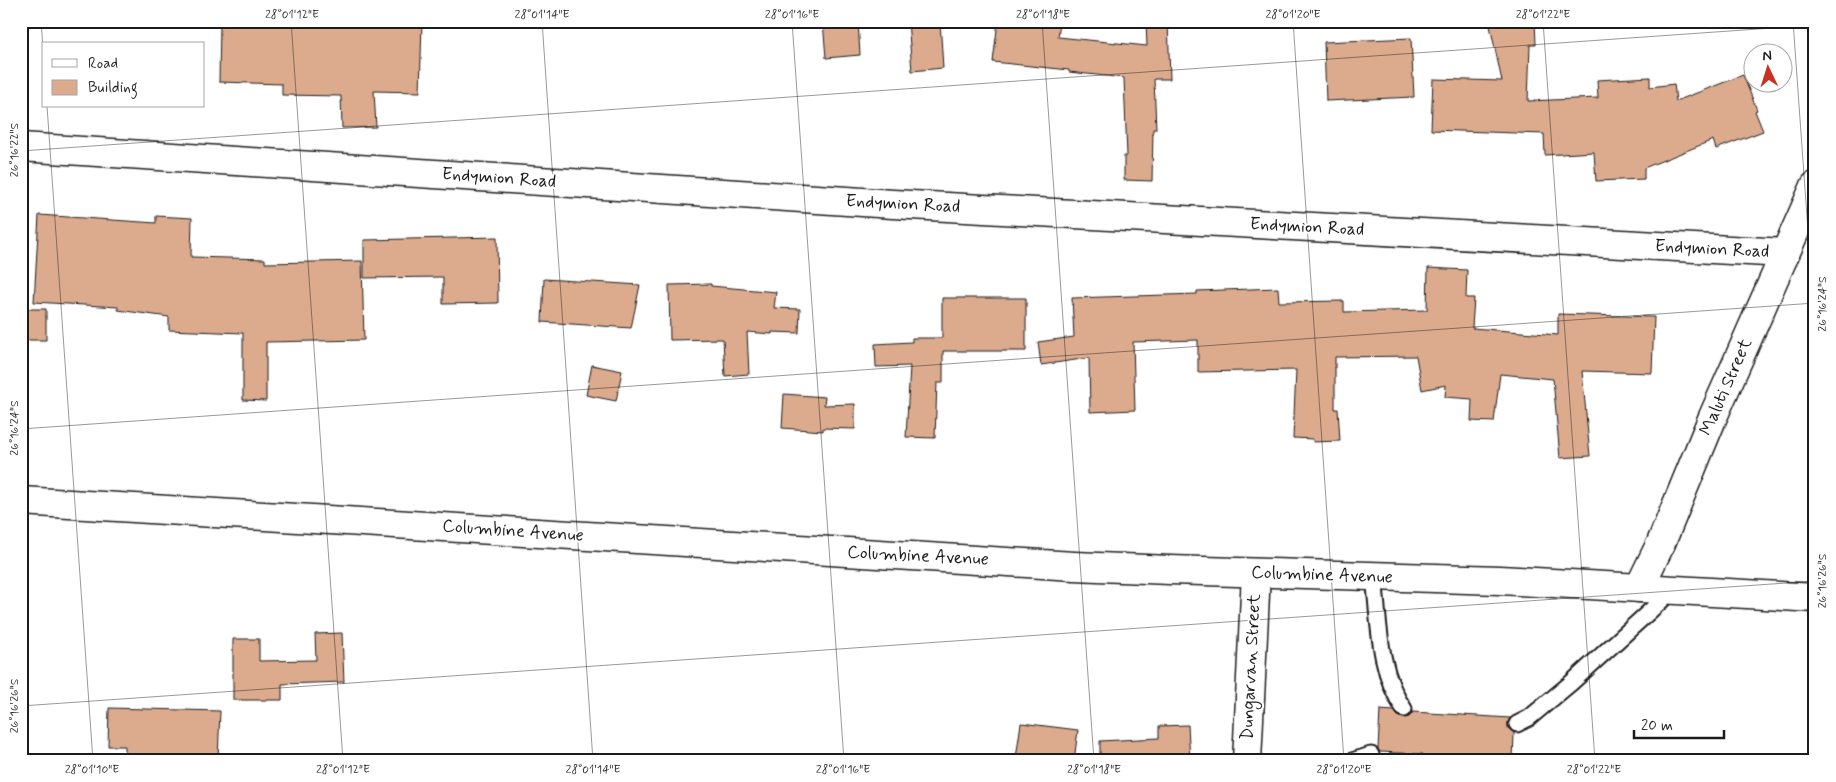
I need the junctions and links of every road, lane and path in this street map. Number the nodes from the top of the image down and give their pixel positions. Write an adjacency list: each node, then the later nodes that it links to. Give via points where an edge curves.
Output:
1 (21, 147): 3 (street, Endymion Road, via 892,204)
2 (1815, 186): 3 (street, Maluti Street)
3 (1785, 253): 7 (street, Maluti Street)
4 (21, 500): 5 (street, Columbine Avenue, via 1045,564)
5 (1256, 573): 6 (street, Columbine Avenue); 13 (street, Dungarvan Street)
6 (1374, 576): 7 (street, Columbine Avenue); 10 (lane, via 1383,657 1394,695)
7 (1639, 588): 8 (street, Columbine Avenue)
8 (1673, 590): 9 (street, Columbine Avenue); 11 (lane, via 1571,683)
9 (1815, 598)
10 (1404, 710)
11 (1517, 724)
12 (1371, 755): 14 (lane)
13 (1247, 761)
14 (1352, 761)

